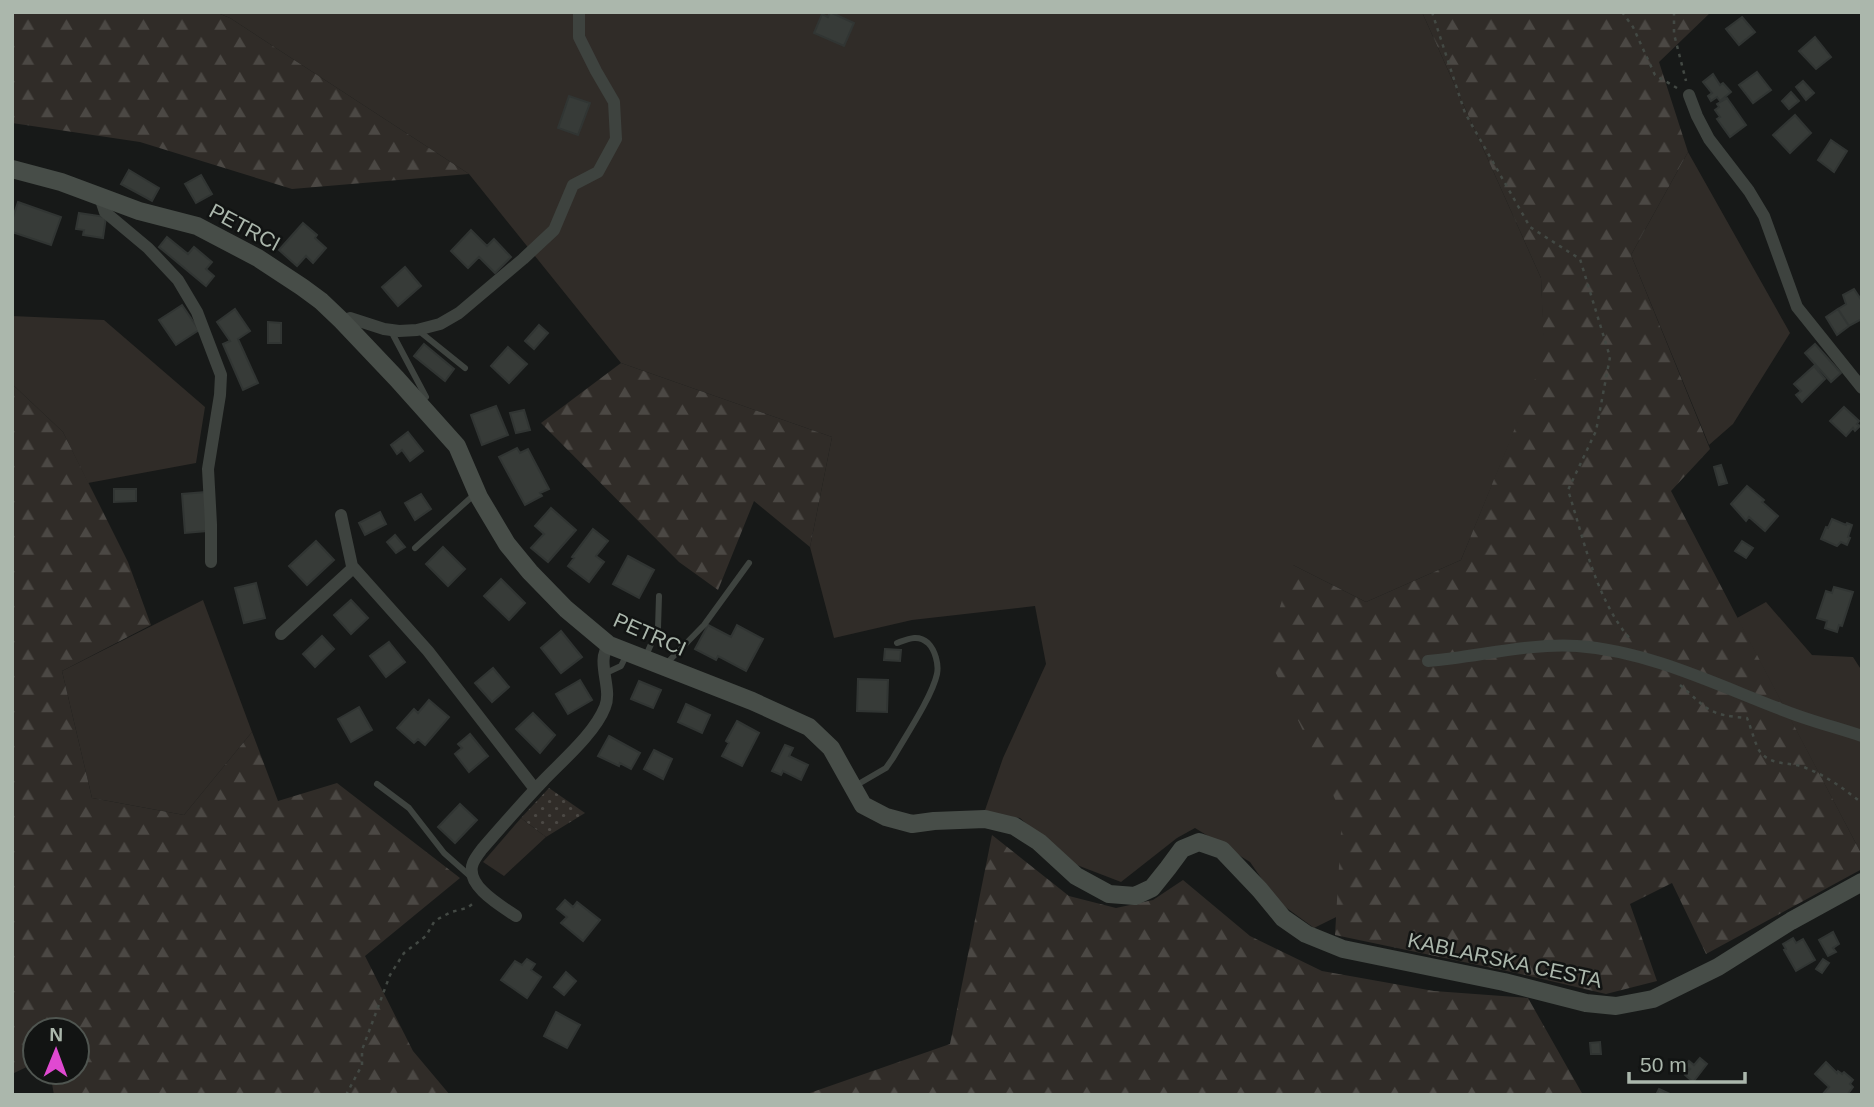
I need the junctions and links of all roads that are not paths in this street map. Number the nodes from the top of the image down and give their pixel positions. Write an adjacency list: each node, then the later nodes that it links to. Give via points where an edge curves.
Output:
1 (579, 12): 7 (street, via 579,37 614,102 616,139 598,172 573,186 554,230 459,313)
2 (1689, 95): 9 (street, via 1709,139 1764,216 1797,307)
3 (12, 169): 4 (street, PETRCI)
4 (100, 197): 5 (street, PETRCI, via 197,226 280,272); 14 (street, via 106,212 178,280 197,312 222,375 208,469)
5 (341, 321): 6 (street, via 350,318); 11 (street, PETRCI, via 457,446)
6 (391, 330): 7 (street); 10 (lane)
7 (417, 330): 8 (lane)
8 (465, 368)
9 (1862, 388)
10 (426, 397)
11 (477, 492): 13 (lane); 20 (street, PETRCI, via 507,544 530,572)
12 (341, 515): 16 (street)
13 (415, 548)
14 (211, 562)
15 (750, 563): 23 (lane, via 704,625)
16 (353, 568): 18 (street); 28 (street, via 428,651)
17 (659, 596): 21 (lane, via 658,628)
18 (281, 634)
19 (897, 643): 27 (lane, via 911,637 932,647 937,672 932,691 886,768)
20 (609, 645): 21 (street, PETRCI); 24 (street, via 603,656)
21 (636, 656): 23 (street, PETRCI); 24 (lane)
22 (1428, 661): 25 (street, via 1552,646 1605,650 1649,660)
23 (663, 666): 27 (street, PETRCI, via 809,727 831,748)
24 (606, 673): 28 (street, via 606,706 598,720)
25 (1862, 736)
26 (377, 784): 29 (lane, via 409,808 444,853)
27 (853, 787): 32 (street, PETRCI, via 863,805 912,824 985,819 1014,826 1076,876 1109,894 1135,896 1152,888 1182,849 1199,842 1222,850)
28 (536, 789): 29 (street, via 482,849 473,863)
29 (474, 880): 31 (street, via 486,895)
30 (1862, 882): 32 (street, KABLARSKA CESTA, via 1718,967 1653,999 1616,1006 1343,949)
31 (516, 916)
32 (1283, 919)

